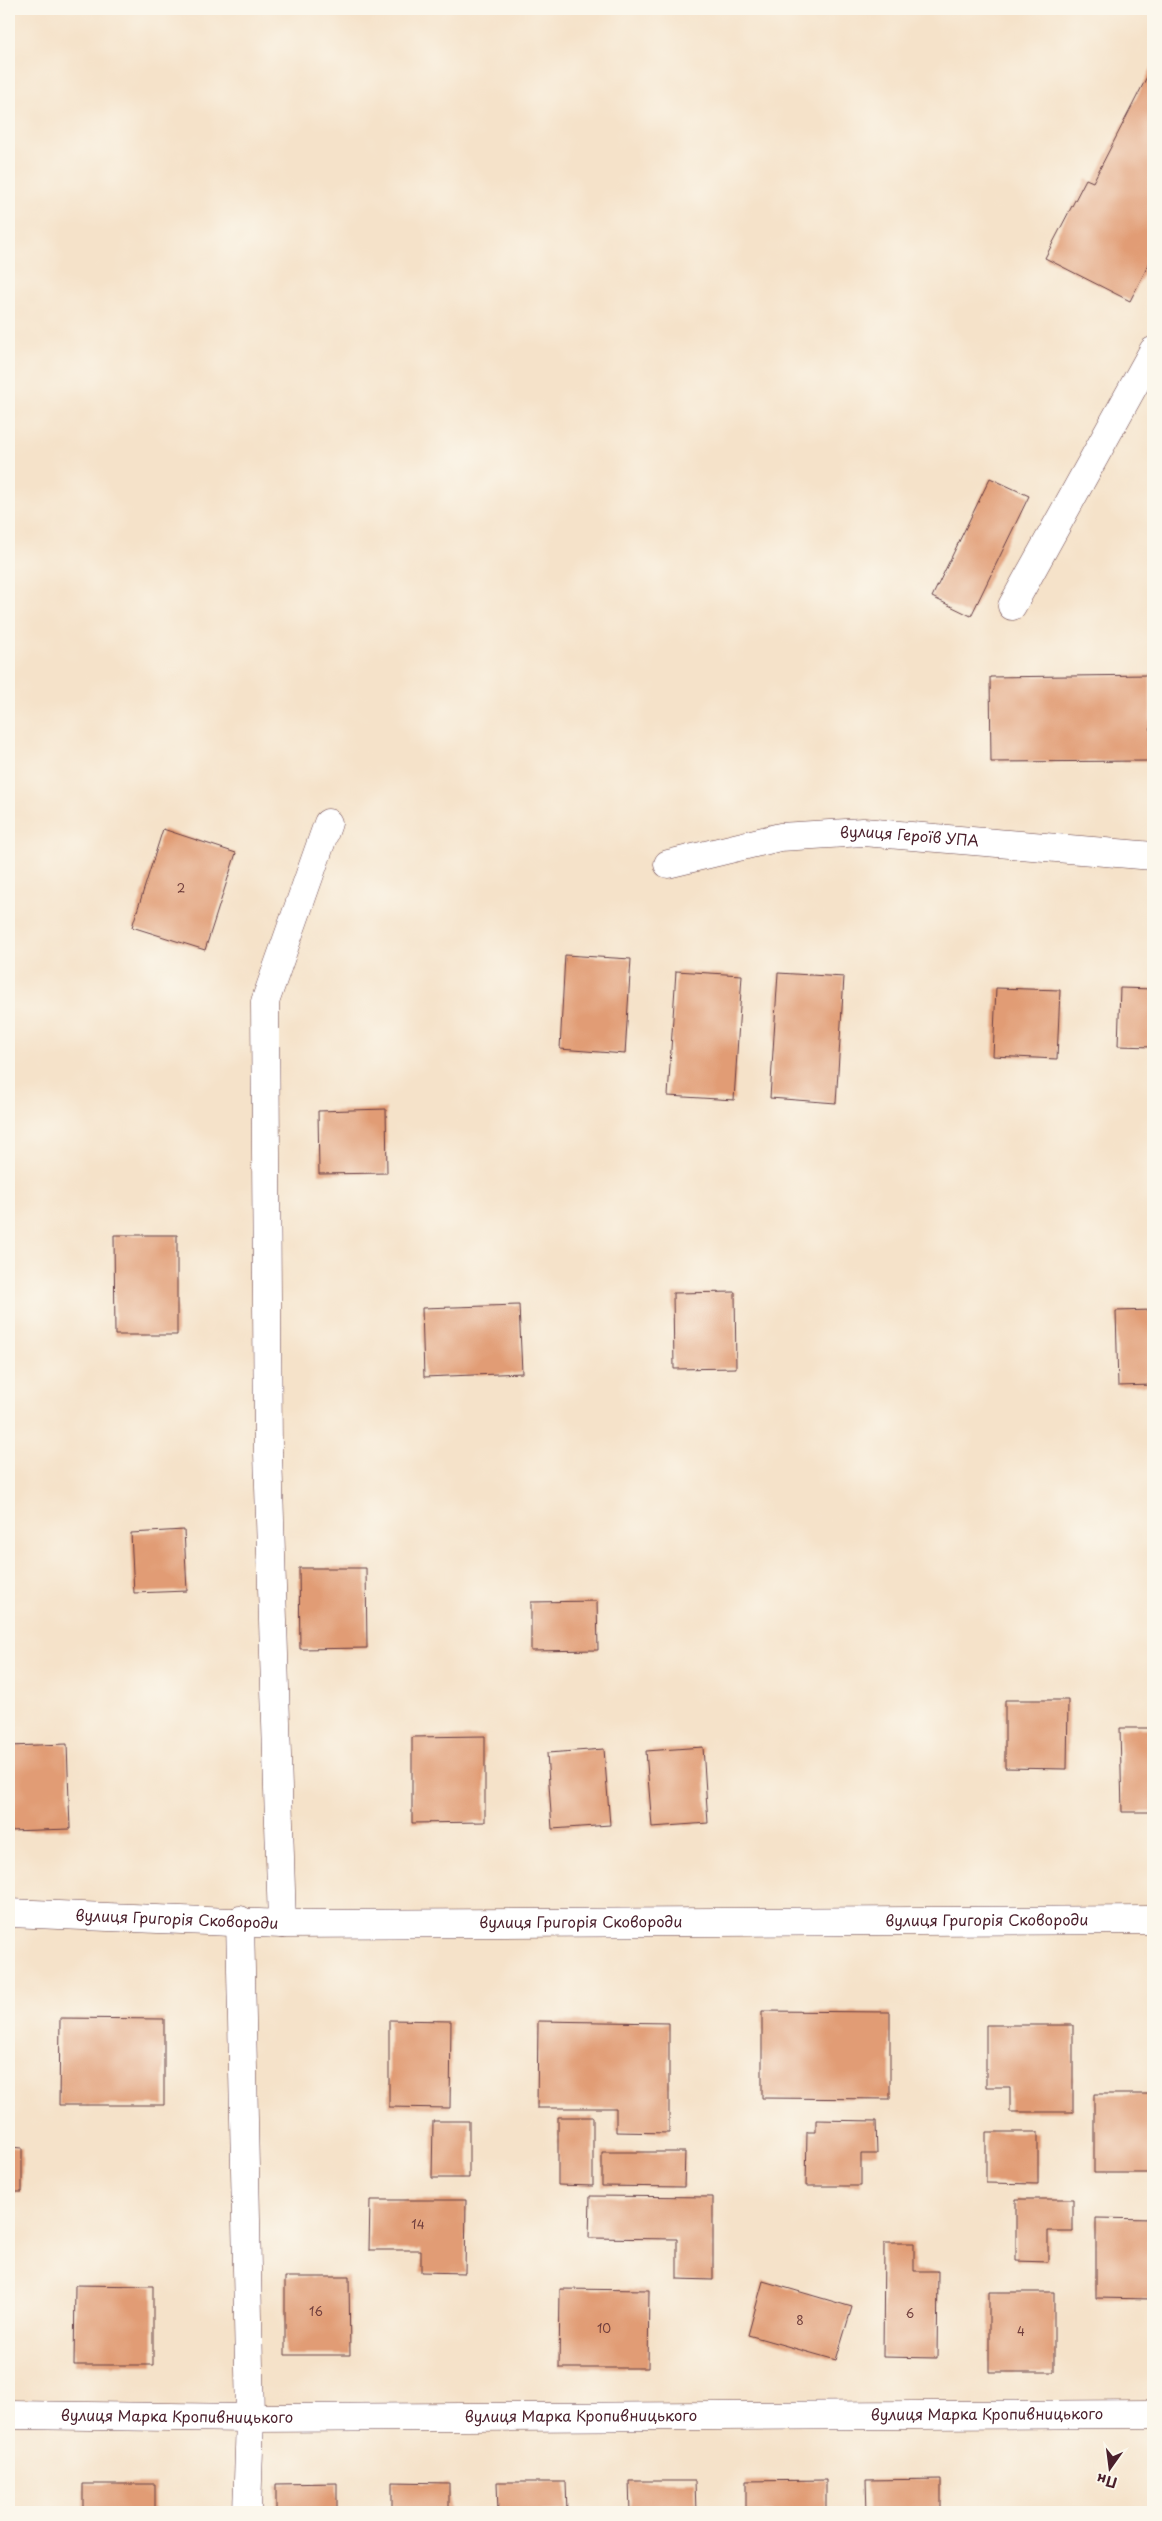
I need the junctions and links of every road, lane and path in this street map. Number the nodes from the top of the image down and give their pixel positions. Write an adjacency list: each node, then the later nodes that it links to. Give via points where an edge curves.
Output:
1 (1152, 356): 2 (street)
2 (1012, 606)
3 (328, 823): 9 (street, via 265,1002 268,1452)
4 (1153, 856): 5 (street, вулиця Героїв УПА, via 863,832 780,837)
5 (668, 864)
6 (9, 1913): 7 (street, вулиця Григорія Сковороди)
7 (240, 1920): 9 (street, вулиця Григорія Сковороди); 12 (street)
8 (1153, 1920): 9 (street, вулиця Григорія Сковороди)
9 (282, 1924)
10 (1153, 2414): 12 (street, вулиця Марка Кропивницького)
11 (9, 2415): 12 (street, вулиця Марка Кропивницького)
12 (250, 2418): 13 (street)
13 (247, 2512)

